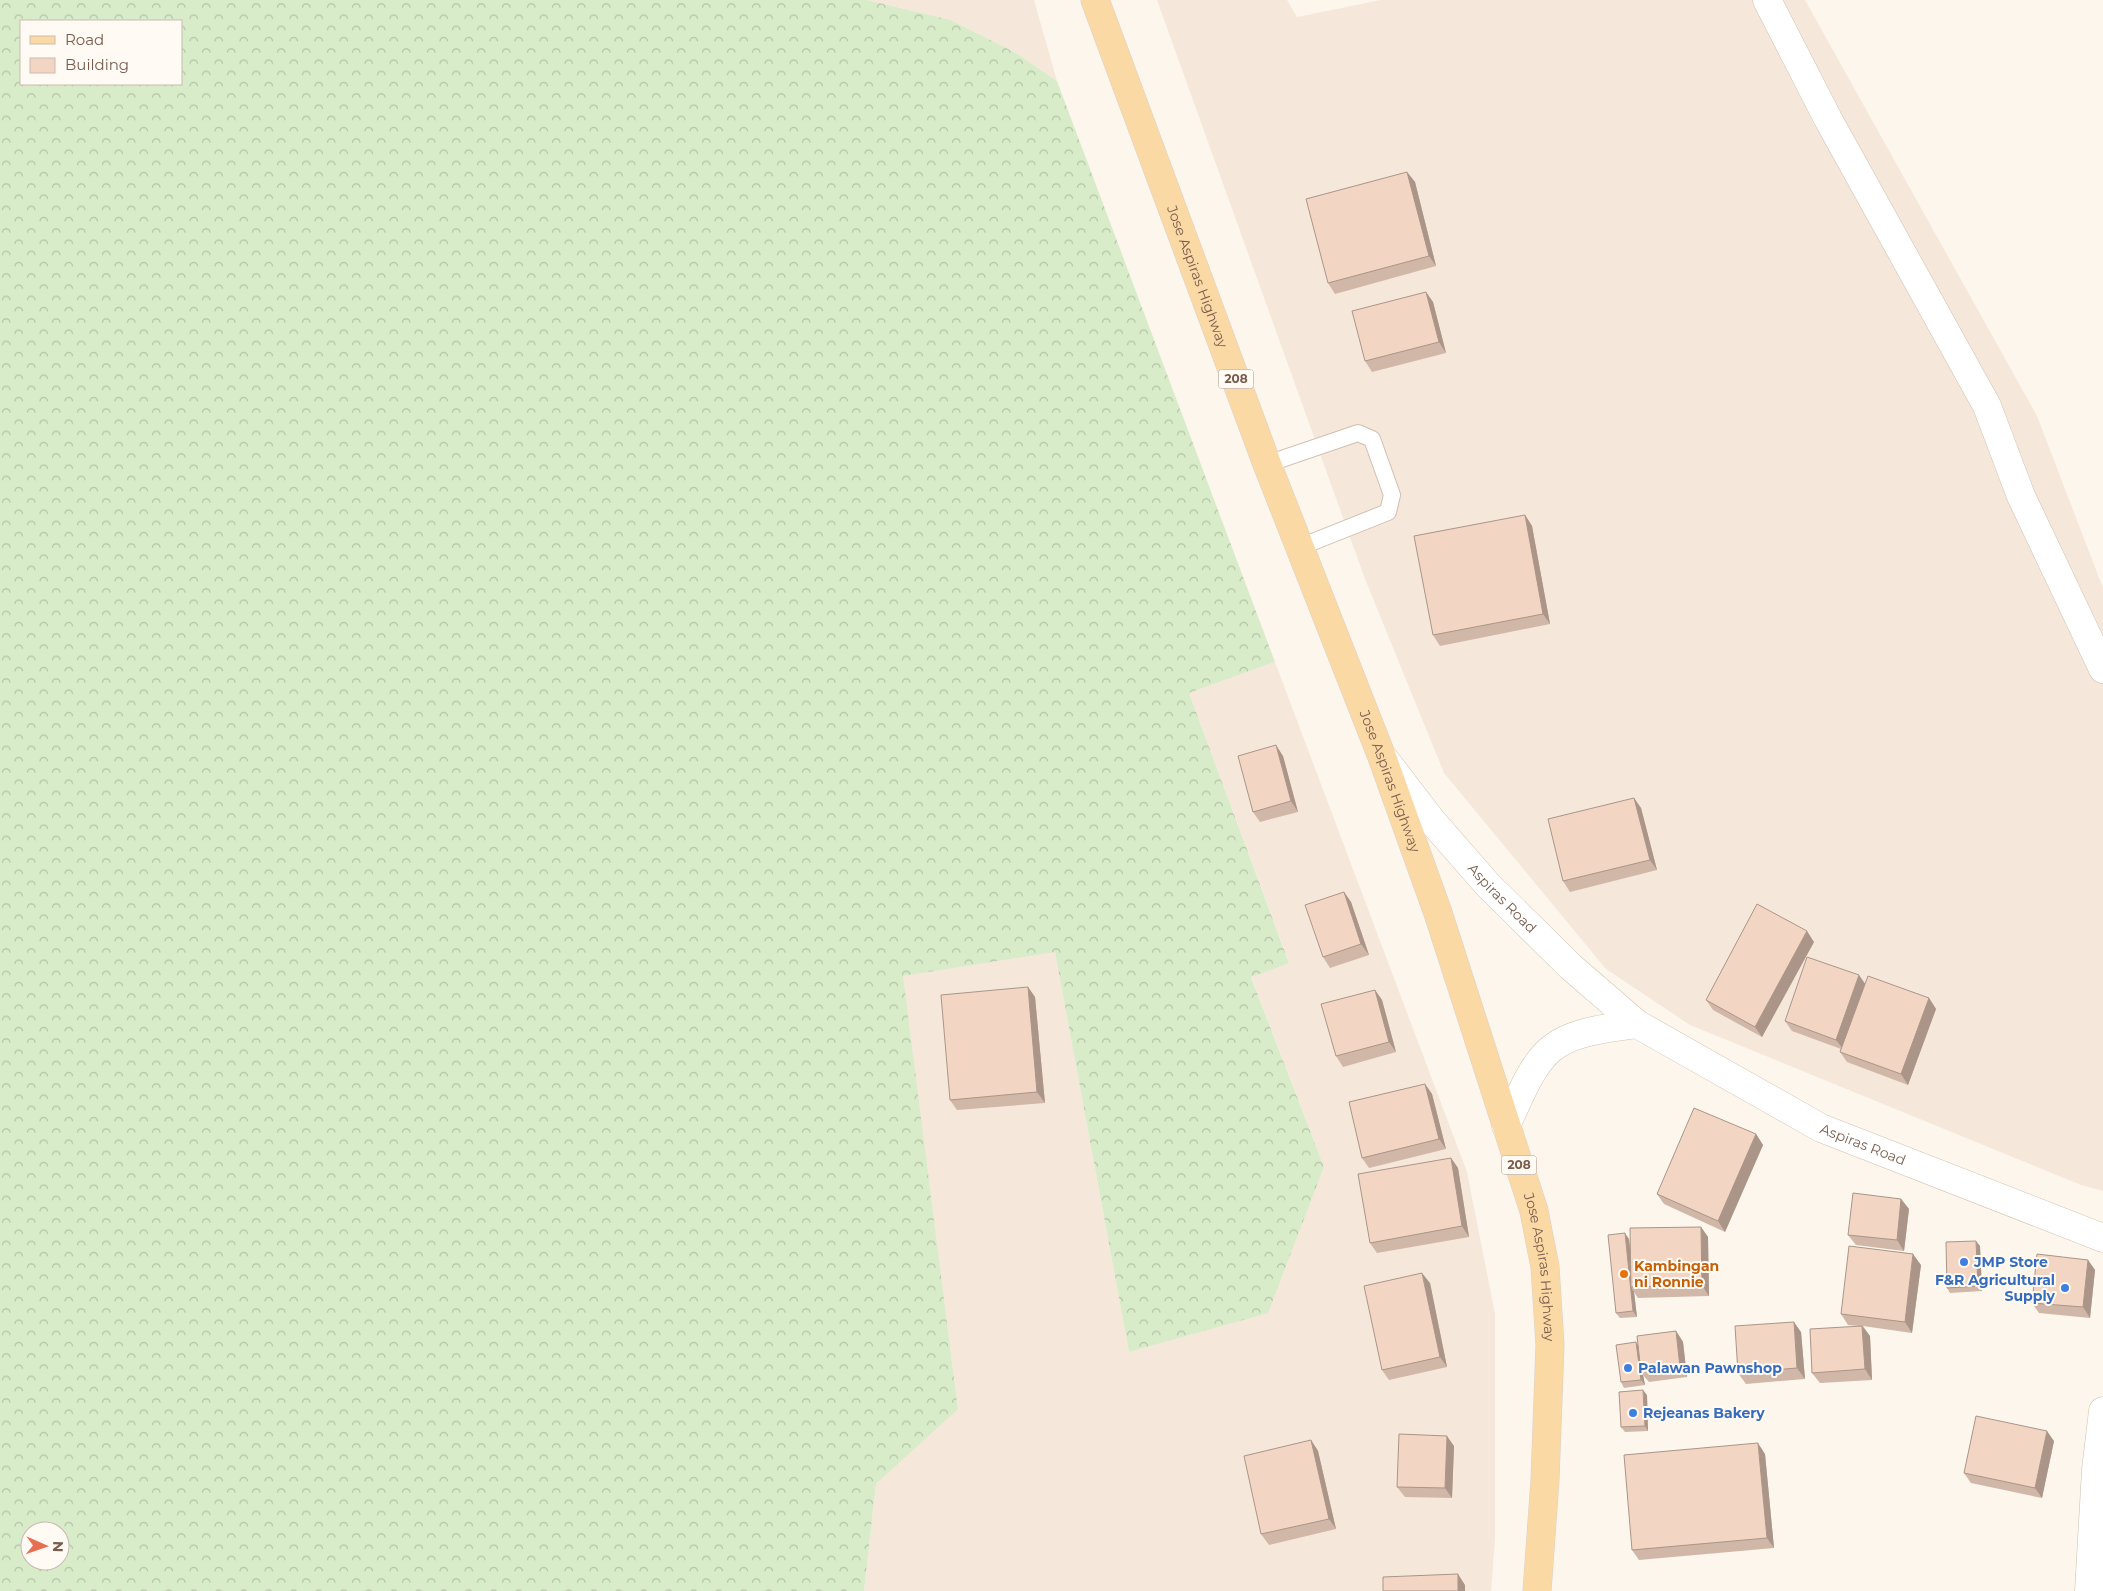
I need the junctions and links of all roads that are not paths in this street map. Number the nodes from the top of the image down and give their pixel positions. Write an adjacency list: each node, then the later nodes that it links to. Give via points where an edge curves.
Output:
1 (1095, 0): 3 (main road, Jose Aspiras Highway / 208)
2 (1766, 0): 5 (main road, via 1986,406 2021,496)
3 (1267, 464): 4 (main road, Jose Aspiras Highway / 208); 4 (lane, via 1358,433 1372,438 1392,495 1388,512)
4 (1300, 547): 6 (main road, Jose Aspiras Highway / 208)
5 (2103, 669)
6 (1382, 757): 7 (main road, Aspiras Road, via 1487,884 1571,967); 8 (main road, Jose Aspiras Highway / 208, via 1438,913)
7 (1637, 1024): 8 (main road, via 1575,1034 1548,1051 1534,1068); 9 (main road, Aspiras Road, via 1821,1128)
8 (1506, 1126): 11 (main road, Jose Aspiras Highway / 208, via 1534,1211 1545,1267 1549,1312 1545,1480)
9 (2103, 1238)
10 (2103, 1411): 12 (main road)
11 (1537, 1591)
12 (2089, 1591)

